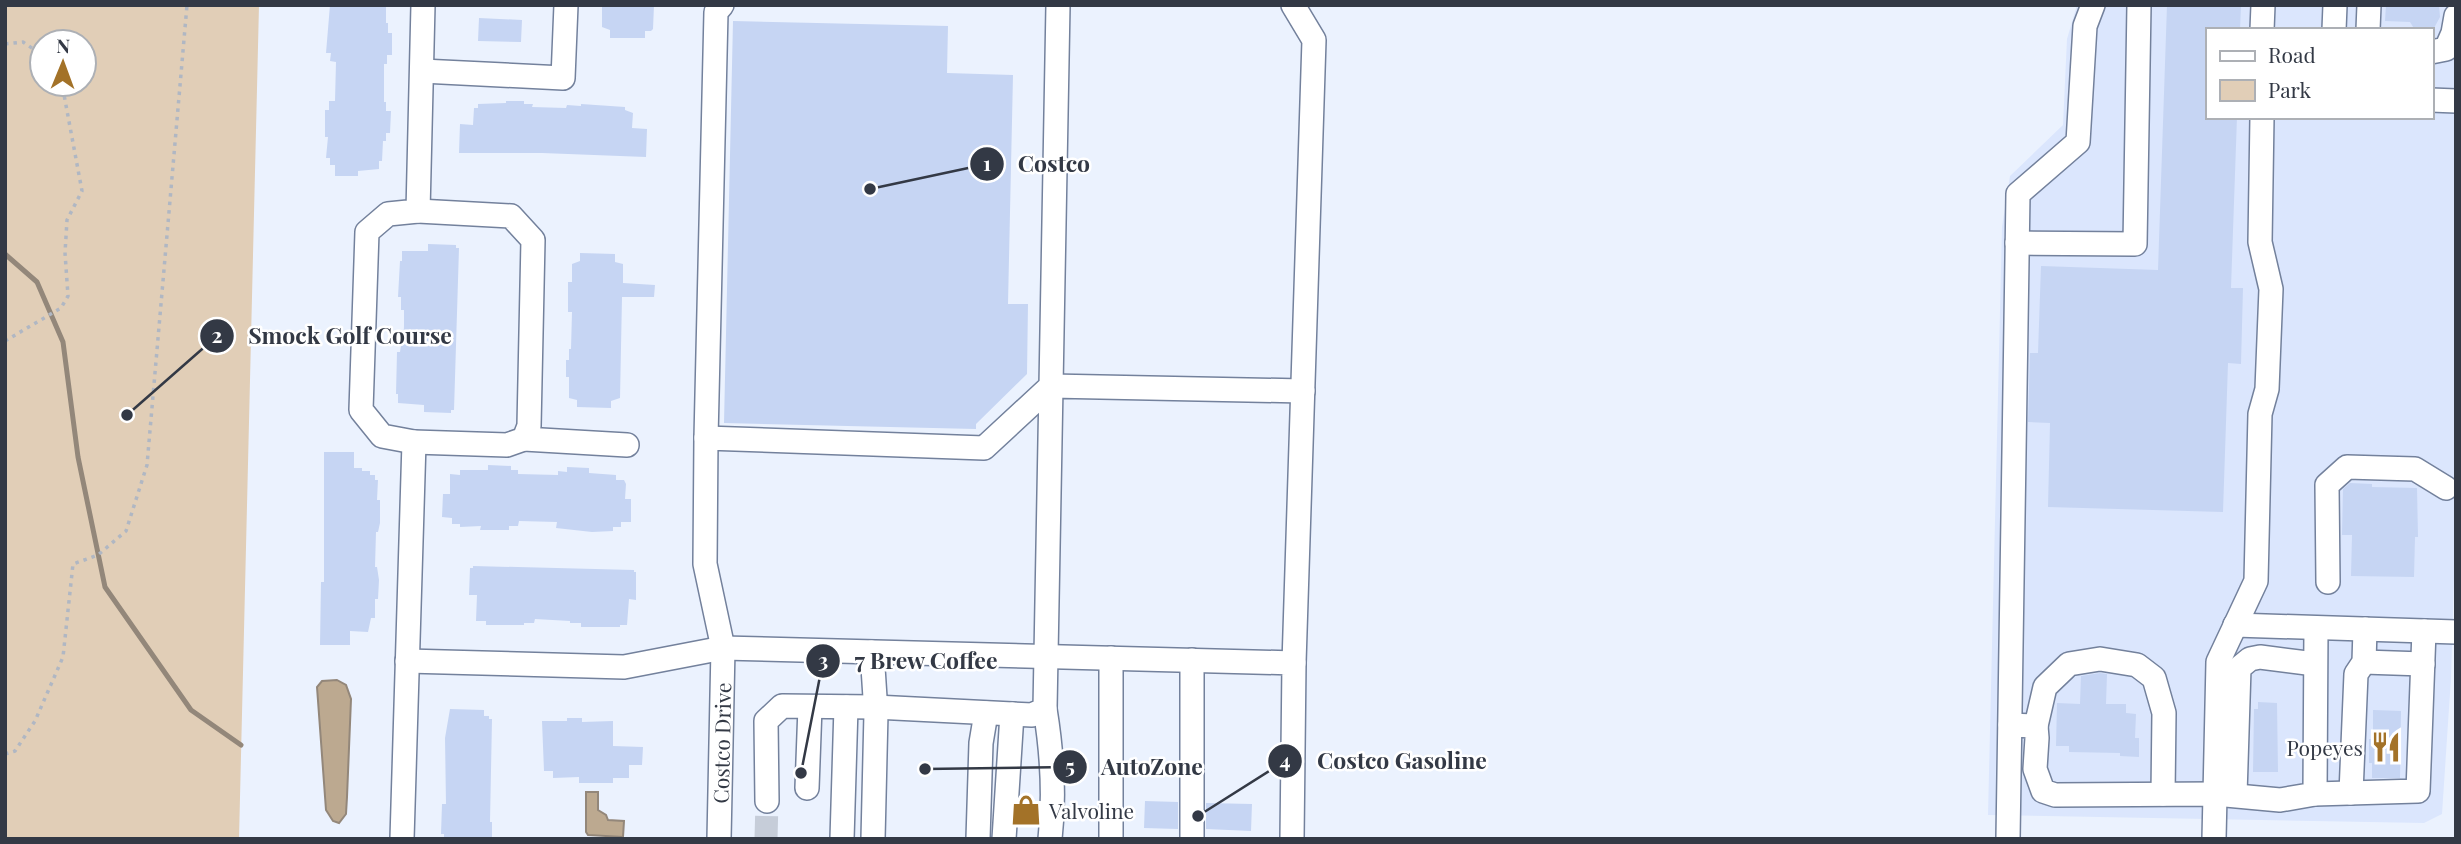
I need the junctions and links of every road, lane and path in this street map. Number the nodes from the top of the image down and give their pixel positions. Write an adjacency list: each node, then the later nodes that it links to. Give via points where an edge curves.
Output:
1 (187, 5): 58 (path, via 147,465 126,531 98,555 73,564 63,657 35,721 15,751)
2 (423, 5): 19 (lane)
3 (566, 5): 19 (lane, via 563,78)
4 (722, 5): 29 (lane, Costco Drive, via 716,12)
5 (1058, 5): 27 (lane)
6 (1293, 5): 28 (lane, via 1314,40)
7 (2093, 5): 25 (lane, via 2085,26 2078,142 2018,194)
8 (2139, 5): 25 (lane, via 2135,244)
9 (2263, 5): 13 (lane)
10 (2335, 5): 14 (lane)
11 (2369, 5): 15 (lane)
12 (2456, 16): 18 (lane, via 2446,48)
13 (2262, 28)
14 (2334, 28)
15 (2368, 28)
16 (5, 44): 17 (path)
17 (28, 45)
18 (2433, 51)
19 (422, 71): 24 (lane)
20 (65, 98): 26 (path, via 82,191 67,220 68,296 61,308)
21 (2433, 100): 22 (lane)
22 (2456, 101)
23 (2262, 119): 35 (lane, via 2260,242 2271,289 2267,389 2260,414 2256,581)
24 (418, 211): 30 (lane, via 511,216 533,240 529,426); 31 (lane, via 388,214 367,232 361,410 382,436)
25 (2017, 243): 56 (lane)
26 (5, 341)
27 (1051, 386): 28 (lane); 29 (lane, via 984,448); 42 (lane)
28 (1303, 391): 47 (lane)
29 (706, 438): 40 (lane, Costco Drive, via 705,565)
30 (524, 439): 31 (lane, via 507,444); 32 (lane)
31 (414, 442): 45 (lane)
32 (627, 445)
33 (2446, 488): 34 (lane, via 2415,468 2347,467 2327,485)
34 (2328, 582)
35 (2235, 625): 36 (lane); 62 (lane, via 2218,663)
36 (2316, 628): 37 (lane); 48 (lane)
37 (2365, 629): 38 (lane); 46 (lane)
38 (2424, 631): 39 (lane); 49 (lane)
39 (2456, 632)
40 (723, 648): 41 (lane); 45 (lane, via 624,667); 66 (lane, Costco Drive)
41 (872, 652): 42 (lane); 52 (lane)
42 (1046, 657): 43 (lane); 53 (lane)
43 (1111, 658): 44 (lane); 72 (lane)
44 (1192, 660): 47 (lane); 73 (lane)
45 (407, 661): 65 (lane)
46 (2364, 662): 49 (lane); 60 (lane, via 2356,674)
47 (1294, 663): 74 (lane)
48 (2315, 664): 62 (lane, via 2260,657 2239,668); 63 (lane)
49 (2423, 664): 60 (lane, via 2418,792)
50 (810, 707): 51 (lane); 59 (lane); 64 (lane, via 782,706 766,721)
51 (846, 707): 52 (lane); 67 (lane)
52 (875, 707): 54 (lane); 68 (lane)
53 (1045, 709): 55 (lane, via 1032,715); 71 (lane, via 1052,751)
54 (986, 713): 55 (lane); 69 (lane)
55 (1012, 714): 70 (lane)
56 (2010, 725): 57 (lane); 75 (lane)
57 (2036, 726): 61 (lane, via 2035,769 2043,791 2055,795); 61 (lane, via 2045,687 2069,664 2100,659 2137,665 2154,678 2164,713)
58 (5, 754)
59 (807, 788)
60 (2351, 793): 63 (lane)
61 (2163, 794): 62 (lane)
62 (2225, 794): 63 (lane, via 2280,800); 76 (lane)
63 (2315, 794)
64 (767, 801)
65 (402, 839)
66 (719, 839)
67 (842, 839)
68 (873, 839)
69 (978, 839)
70 (1004, 839)
71 (1050, 839)
72 (1111, 839)
73 (1192, 839)
74 (1292, 839)
75 (2008, 839)
76 (2214, 839)

